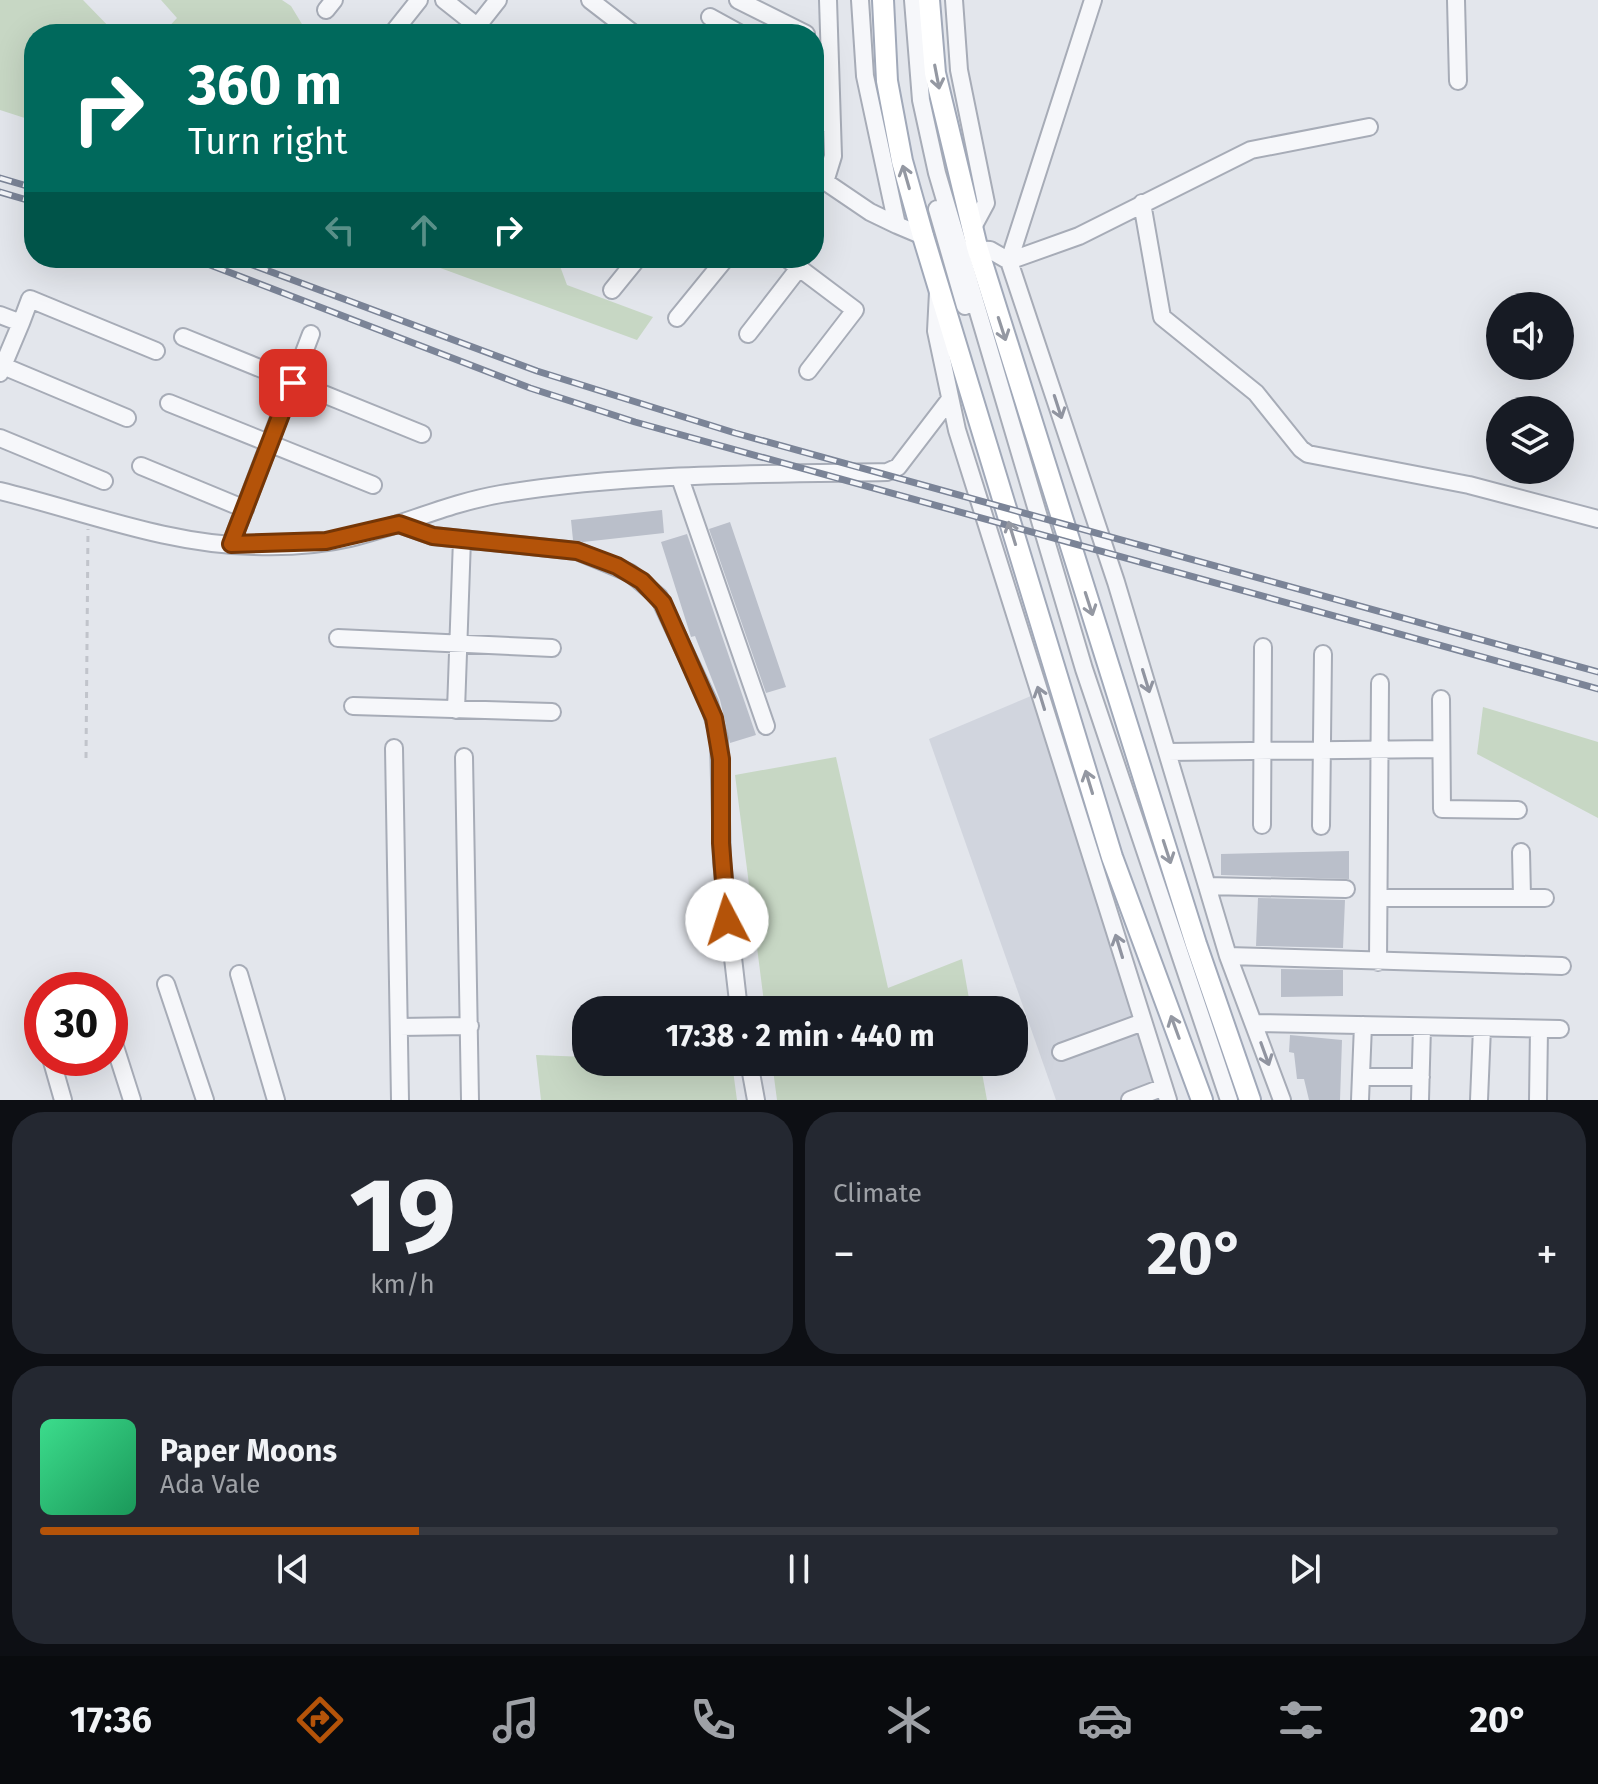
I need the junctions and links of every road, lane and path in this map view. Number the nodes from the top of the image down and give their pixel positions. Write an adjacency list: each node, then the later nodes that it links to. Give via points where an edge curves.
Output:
1 (419, 0): 16 (street)
2 (444, 0): 17 (street)
3 (498, 0): 18 (street)
4 (590, 0): 19 (street)
5 (738, 0): 21 (street)
6 (828, 0): 22 (street)
7 (860, 0): 33 (street, via 865,76)
8 (883, 0): 34 (main road, one-way to 8, via 887,81)
9 (903, 0): 35 (street, via 912,108)
10 (913, 0): 35 (street, via 921,100)
11 (929, 0): 35 (main road, one-way to 35)
12 (954, 0): 35 (street, via 959,70 986,203)
13 (1093, 0): 36 (street)
14 (1456, 0): 24 (street)
15 (710, 17): 20 (street)
16 (400, 24)
17 (470, 24)
18 (484, 24)
19 (621, 24)
20 (723, 24)
21 (786, 24)
22 (824, 28)
23 (824, 53): 26 (street)
24 (1458, 81)
25 (824, 82): 26 (street)
26 (830, 85): 28 (street)
27 (824, 122): 28 (street)
28 (832, 127): 30 (street, via 833,156)
29 (1369, 127): 32 (street, via 1251,150)
30 (824, 170)
31 (824, 181): 33 (street)
32 (1142, 203): 36 (street, via 1079,236); 66 (street, via 1162,317 1256,393 1308,454 1469,485)
33 (897, 225): 34 (street)
34 (923, 236): 35 (main road)
35 (958, 248): 36 (street, via 990,250); 41 (main road); 129 (street, via 1076,672); 130 (street, via 1084,669); 131 (main road, one-way to 131)
36 (1009, 261): 86 (street, one-way to 86)
37 (630, 268): 42 (street)
38 (718, 268): 44 (street)
39 (789, 268): 47 (street)
40 (799, 268): 51 (street, via 855,310)
41 (938, 285): 53 (street, via 936,331); 128 (main road, one-way to 41, via 1112,857)
42 (612, 290)
43 (0, 315): 45 (street)
44 (677, 318)
45 (21, 323): 49 (street, via 30,299); 50 (street)
46 (311, 334): 52 (street)
47 (748, 334)
48 (183, 337): 52 (street)
49 (156, 351)
50 (1, 370): 55 (street)
51 (808, 371)
52 (293, 383): 56 (street); 58 (street)
53 (950, 399): 60 (street, via 898,467 887,472); 104 (street, one-way to 53)
54 (169, 403): 58 (street)
55 (127, 418)
56 (422, 434)
57 (0, 438): 61 (street)
58 (269, 445): 62 (street); 64 (street)
59 (141, 466): 64 (street)
60 (680, 478): 67 (street, via 501,494 455,503); 80 (street)
61 (104, 481)
62 (373, 485)
63 (0, 491): 65 (street)
64 (245, 509): 69 (street)
65 (88, 513): 69 (street, via 200,542); 88 (path)
66 (1598, 519)
67 (399, 524): 68 (street, via 427,535); 69 (street, via 326,541)
68 (462, 539): 71 (street); 103 (street, via 591,555 630,573 663,603 709,703 719,738 722,862)
69 (231, 544)
70 (338, 638): 71 (street)
71 (458, 645): 73 (street); 78 (street)
72 (1263, 647): 85 (street)
73 (552, 648)
74 (1323, 654): 83 (street)
75 (1380, 683): 84 (street)
76 (1441, 699): 82 (street)
77 (353, 706): 78 (street)
78 (456, 710): 79 (street)
79 (552, 712)
80 (766, 726)
81 (394, 748): 108 (street)
82 (1440, 749): 84 (street); 89 (street, via 1442,809)
83 (1322, 750): 84 (street); 85 (street); 91 (street)
84 (1382, 750): 96 (street)
85 (1262, 751): 86 (street); 90 (street)
86 (1167, 752): 93 (street)
87 (464, 757): 107 (street)
88 (86, 758)
89 (1518, 810)
90 (1262, 825)
91 (1321, 826)
92 (1521, 852): 95 (street)
93 (1207, 886): 94 (street); 98 (street)
94 (1346, 889)
95 (1522, 896): 96 (street); 97 (street)
96 (1380, 898): 99 (street)
97 (1545, 898)
98 (1228, 956): 99 (street); 105 (street)
99 (1378, 962): 100 (street)
100 (1562, 966)
101 (239, 974): 123 (street)
102 (166, 984): 122 (street)
103 (737, 996)
104 (1143, 1022): 113 (street); 119 (street)
105 (1254, 1023): 106 (street); 132 (street, one-way to 132)
106 (1363, 1025): 109 (street); 117 (street)
107 (470, 1026): 108 (street); 125 (street)
108 (399, 1027): 124 (street)
109 (1422, 1027): 110 (street); 118 (street)
110 (1482, 1028): 111 (street); 135 (street)
111 (1539, 1029): 112 (street); 136 (street)
112 (1560, 1029)
113 (1061, 1052)
114 (56, 1076): 120 (street)
115 (124, 1076): 121 (street)
116 (752, 1076): 126 (street)
117 (1361, 1077): 118 (street); 133 (street)
118 (1421, 1077): 134 (street)
119 (1166, 1094): 127 (street)
120 (63, 1100)
121 (132, 1100)
122 (205, 1100)
123 (276, 1100)
124 (400, 1100)
125 (470, 1100)
126 (756, 1100)
127 (1130, 1100)
128 (1202, 1100)
129 (1218, 1100)
130 (1229, 1100)
131 (1250, 1100)
132 (1282, 1100)
133 (1360, 1100)
134 (1420, 1100)
135 (1479, 1100)
136 (1538, 1100)

